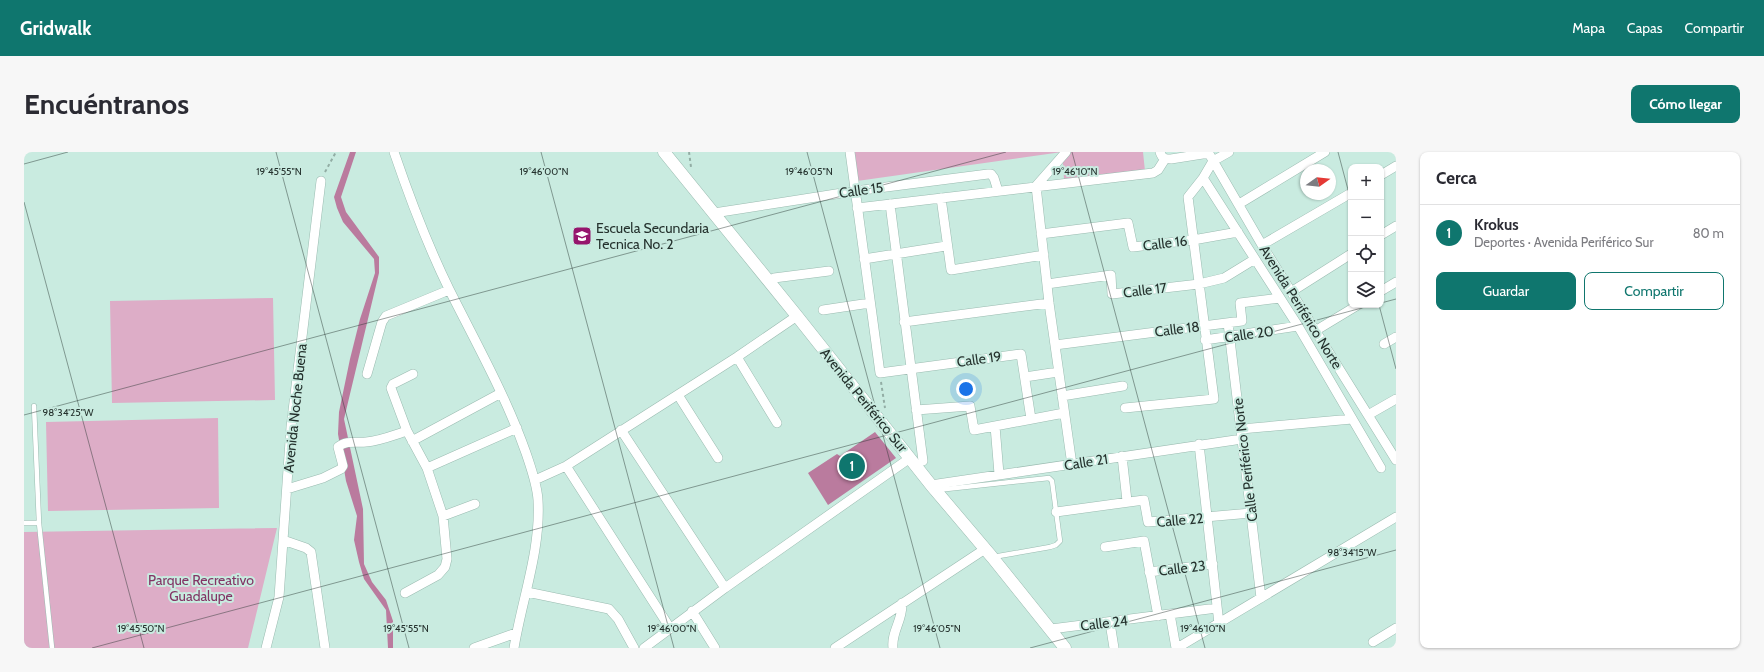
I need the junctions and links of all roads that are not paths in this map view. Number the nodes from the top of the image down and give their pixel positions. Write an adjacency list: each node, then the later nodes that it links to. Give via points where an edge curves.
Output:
1 (394, 152): 40 (street, via 416,214)
2 (664, 152): 21 (street, Avenida Periférico Sur)
3 (850, 152): 14 (street)
4 (1066, 152): 13 (street)
5 (1229, 152): 8 (street)
6 (1325, 152): 19 (street)
7 (1162, 156): 8 (street); 13 (street, via 1158,170 1153,173)
8 (1210, 156): 11 (street); 19 (street, Avenida Periférico Norte)
9 (1396, 166): 10 (street)
10 (1384, 173)
11 (1203, 178): 23 (street); 26 (street, via 1188,197)
12 (321, 181): 98 (street, Avenida Noche Buena, via 291,427)
13 (1036, 186): 15 (street); 25 (street)
14 (855, 191): 15 (street, Calle 15, via 988,174 994,178); 20 (street); 21 (street, Calle 15)
15 (998, 191): 17 (street)
16 (1348, 195): 27 (street)
17 (940, 198): 18 (street); 28 (street)
18 (890, 204): 20 (street); 29 (street)
19 (1239, 204): 27 (street, Avenida Periférico Norte)
20 (857, 208): 32 (street)
21 (714, 213): 47 (street, Avenida Periférico Sur)
22 (1396, 226): 24 (street)
23 (1238, 232): 26 (street, Calle 16); 33 (street)
24 (1384, 233)
25 (1041, 234): 26 (street, Calle 16, via 1128,223 1133,247); 30 (street)
26 (1193, 240): 38 (street)
27 (1262, 245): 41 (street, Avenida Periférico Norte)
28 (946, 246): 29 (street); 30 (street, via 951,270)
29 (896, 254): 32 (street); 48 (street)
30 (1044, 254): 37 (street)
31 (1348, 256): 41 (street)
32 (864, 259): 43 (street)
33 (1255, 259): 38 (street, Calle 17, via 1224,278); 42 (street)
34 (829, 271): 35 (street)
35 (774, 278)
36 (1396, 282): 39 (street)
37 (1047, 284): 38 (street, Calle 17, via 1110,275 1112,294); 44 (street)
38 (1199, 284): 50 (street)
39 (1384, 289)
40 (450, 290): 63 (street, via 386,316); 67 (street)
41 (1291, 292): 52 (street, Avenida Periférico Norte)
42 (1280, 298): 49 (street, Calle 18, via 1240,303 1242,321); 51 (street)
43 (870, 303): 46 (street); 61 (street, Calle 19, via 880,373)
44 (1049, 303): 48 (street); 57 (street)
45 (1353, 308): 52 (street)
46 (823, 310)
47 (797, 316): 60 (street); 89 (street, Avenida Periférico Sur)
48 (904, 322): 61 (street)
49 (1228, 323): 50 (street, Calle 18); 53 (street, Calle Periférico Norte)
50 (1204, 326): 55 (street); 57 (street, Calle 18)
51 (1298, 326): 53 (street, Calle 20); 59 (street)
52 (1315, 331): 58 (street, Avenida Periférico Norte)
53 (1230, 337): 55 (street, Calle 20); 81 (street, Calle Periférico Norte)
54 (1396, 337): 56 (street)
55 (1205, 340): 72 (street, Calle 20, via 1214,399)
56 (1384, 344)
57 (1054, 345): 62 (street)
58 (1327, 348): 59 (street); 75 (street, Avenida Periférico Norte)
59 (1312, 354): 77 (street)
60 (737, 357): 68 (street); 78 (street)
61 (910, 369): 65 (street, Calle 19, via 1021,354); 73 (street)
62 (1058, 372): 65 (street); 69 (street)
63 (367, 374)
64 (413, 374): 83 (street, via 393,384 391,388)
65 (1025, 377): 76 (street)
66 (1123, 386): 69 (street)
67 (501, 393): 80 (street); 85 (street)
68 (678, 395): 82 (street); 88 (street)
69 (1062, 396): 74 (street)
70 (1396, 399): 75 (street)
71 (34, 406): 108 (lane)
72 (1125, 408)
73 (916, 410): 79 (street, via 970,406 974,430); 91 (street)
74 (1064, 413): 76 (street); 92 (street)
75 (1368, 415): 90 (street, Avenida Periférico Norte)
76 (1031, 419): 79 (street)
77 (1352, 419): 81 (street); 95 (street)
78 (777, 423)
79 (994, 426): 96 (street)
80 (517, 428): 94 (street); 97 (street)
81 (1241, 429): 84 (street, Calle Periférico Norte)
82 (621, 430): 93 (street); 114 (street)
83 (407, 431): 85 (street); 98 (street, via 366,442 341,445 338,447 343,466 341,469 323,478)
84 (1242, 439): 86 (street, Calle 21); 103 (street, Calle Periférico Norte)
85 (412, 441): 94 (street)
86 (1198, 444): 87 (street, Calle 21); 106 (street)
87 (1122, 456): 92 (street, Calle 21); 100 (street)
88 (718, 458)
89 (910, 458): 99 (street, Avenida Periférico Sur); 114 (street)
90 (1396, 458)
91 (923, 461)
92 (1072, 465): 96 (street, Calle 21)
93 (566, 466): 97 (street); 125 (street)
94 (427, 468): 104 (street)
95 (1381, 468)
96 (1000, 474): 99 (street, Calle 21)
97 (535, 480): 115 (street, via 539,520)
98 (287, 488): 109 (street, Avenida Noche Buena)
99 (933, 488): 102 (lane, via 1049,478 1052,481); 111 (street, Avenida Periférico Sur)
100 (1127, 501): 102 (street, Calle 22); 106 (street, Calle 22, via 1144,500 1148,522)
101 (475, 504): 104 (street)
102 (1056, 512): 111 (lane, via 1060,538 1056,545)
103 (1251, 513): 106 (street, Calle 22); 117 (street, Calle Periférico Norte)
104 (443, 516): 116 (street, via 448,559 445,566 438,575)
105 (1396, 517): 117 (street)
106 (1207, 518): 112 (street)
107 (24, 523): 108 (lane)
108 (39, 523): 130 (lane)
109 (283, 540): 131 (street, Avenida Noche Buena, via 279,597); 132 (street, via 311,552)
110 (1105, 546): 113 (street, Calle 23, via 1144,541)
111 (989, 553): 118 (street); 127 (street, Avenida Periférico Sur)
112 (1213, 564): 113 (street, Calle 23); 119 (street)
113 (1149, 572): 122 (street)
114 (725, 588): 120 (street)
115 (527, 592): 128 (street); 135 (street, via 609,609 618,619)
116 (405, 593)
117 (1261, 598): 124 (street)
118 (902, 603): 138 (street); 139 (street, via 892,640)
119 (1217, 608): 121 (street, Calle 24); 124 (street)
120 (692, 611): 125 (street); 137 (street)
121 (1170, 614): 122 (street, Calle 24); 142 (street)
122 (1158, 616): 123 (street, Calle 24)
123 (1110, 623): 127 (street, Calle 24); 141 (street)
124 (1219, 624): 142 (street)
125 (670, 628): 136 (street)
126 (1396, 628): 129 (street)
127 (1051, 629): 140 (street, Avenida Periférico Sur)
128 (516, 633): 133 (street); 134 (street)
129 (1373, 642)
130 (52, 648)
131 (266, 648)
132 (325, 648)
133 (474, 648)
134 (514, 648)
135 (634, 648)
136 (644, 648)
137 (715, 648)
138 (835, 648)
139 (893, 648)
140 (1065, 648)
141 (1114, 648)
142 (1177, 648)

